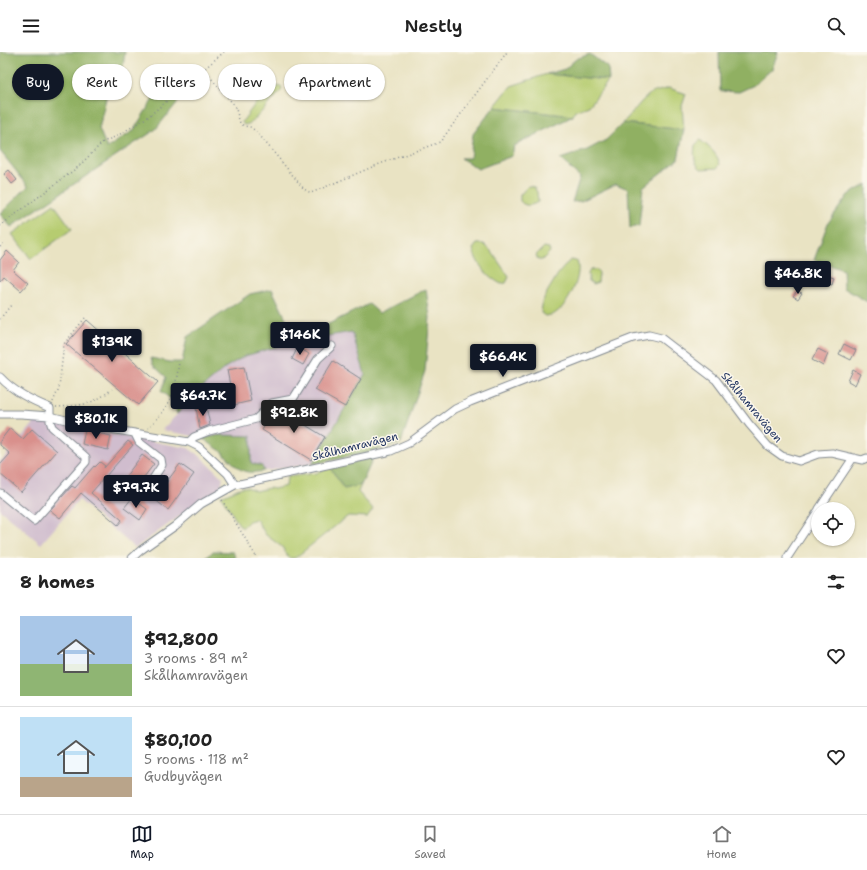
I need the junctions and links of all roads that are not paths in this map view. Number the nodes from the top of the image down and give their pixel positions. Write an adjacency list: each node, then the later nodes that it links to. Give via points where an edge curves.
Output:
1 (332, 346): 6 (street, via 318,359 293,400 272,403 256,418 209,431)
2 (0, 377): 4 (street, via 8,386 50,408)
3 (0, 414): 4 (street)
4 (50, 416): 5 (street); 10 (street, via 52,427 86,457 86,462 34,521)
5 (138, 434): 6 (street); 11 (street, via 139,442 161,459 162,465)
6 (189, 442): 9 (street, via 199,447 228,474)
7 (853, 458): 8 (street, Skålhamravägen); 9 (street, Skålhamravägen, via 832,453 818,454 799,461 782,456 768,446 716,380 662,338 649,335 633,338 470,402 456,409 410,443 391,451); 12 (street)
8 (867, 458)
9 (234, 485): 14 (street, Skålhamravägen, via 201,504)
10 (0, 493)
11 (143, 494)
12 (824, 502)
13 (811, 522): 15 (street)
14 (132, 558)
15 (787, 558)

